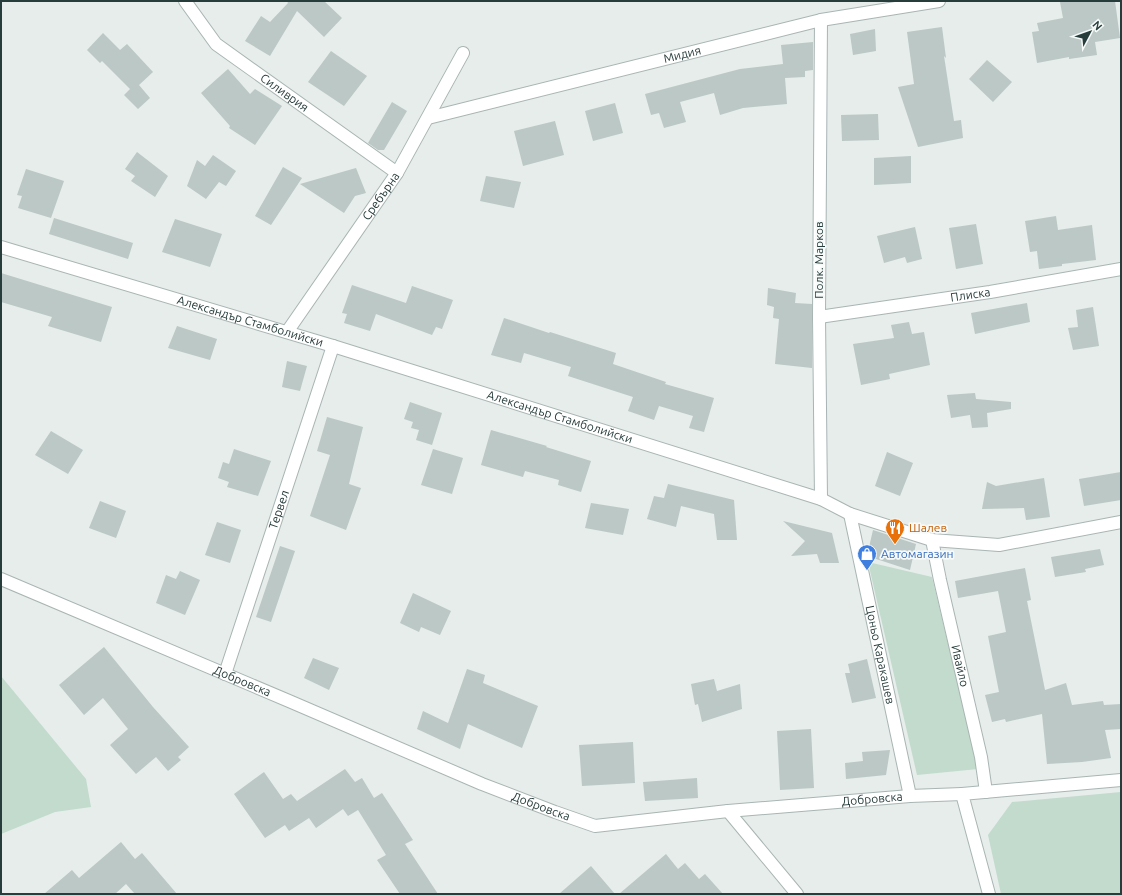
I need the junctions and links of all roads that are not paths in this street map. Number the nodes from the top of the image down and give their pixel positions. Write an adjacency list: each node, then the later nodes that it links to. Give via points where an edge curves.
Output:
1 (185, 1): 6 (street, Силиврия, via 216,44)
2 (939, 1): 3 (street, Мидия)
3 (820, 20): 5 (street, Мидия); 9 (street, Полк. Марков)
4 (463, 53): 5 (street, Сребърна)
5 (428, 118): 6 (street, Сребърна)
6 (397, 173): 10 (street, Сребърна)
7 (1, 247): 10 (street, Александър Стамболийски)
8 (1121, 269): 9 (street, Плиска, via 990,292)
9 (819, 317): 12 (street, Полк. Марков)
10 (287, 332): 11 (street, Александър Стамболийски)
11 (333, 346): 12 (street, Александър Стамболийски); 17 (street, Тервел)
12 (821, 498): 13 (street, Александър Стамболийски)
13 (850, 514): 15 (street, Александър Стамболийски); 21 (street, Цоньо Каракашев)
14 (1121, 522): 15 (street, Александър Стамболийски, via 999,545)
15 (932, 540): 19 (street, Ивайло, via 981,757)
16 (1, 578): 17 (street, Добровска)
17 (225, 674): 22 (street, Добровска, via 482,784 595,826)
18 (1121, 780): 19 (street, Добровска)
19 (986, 792): 20 (street, Добровска)
20 (962, 794): 21 (street, Добровска); 24 (street)
21 (910, 796): 22 (street, Добровска)
22 (728, 811): 23 (street)
23 (797, 894)
24 (989, 894)

